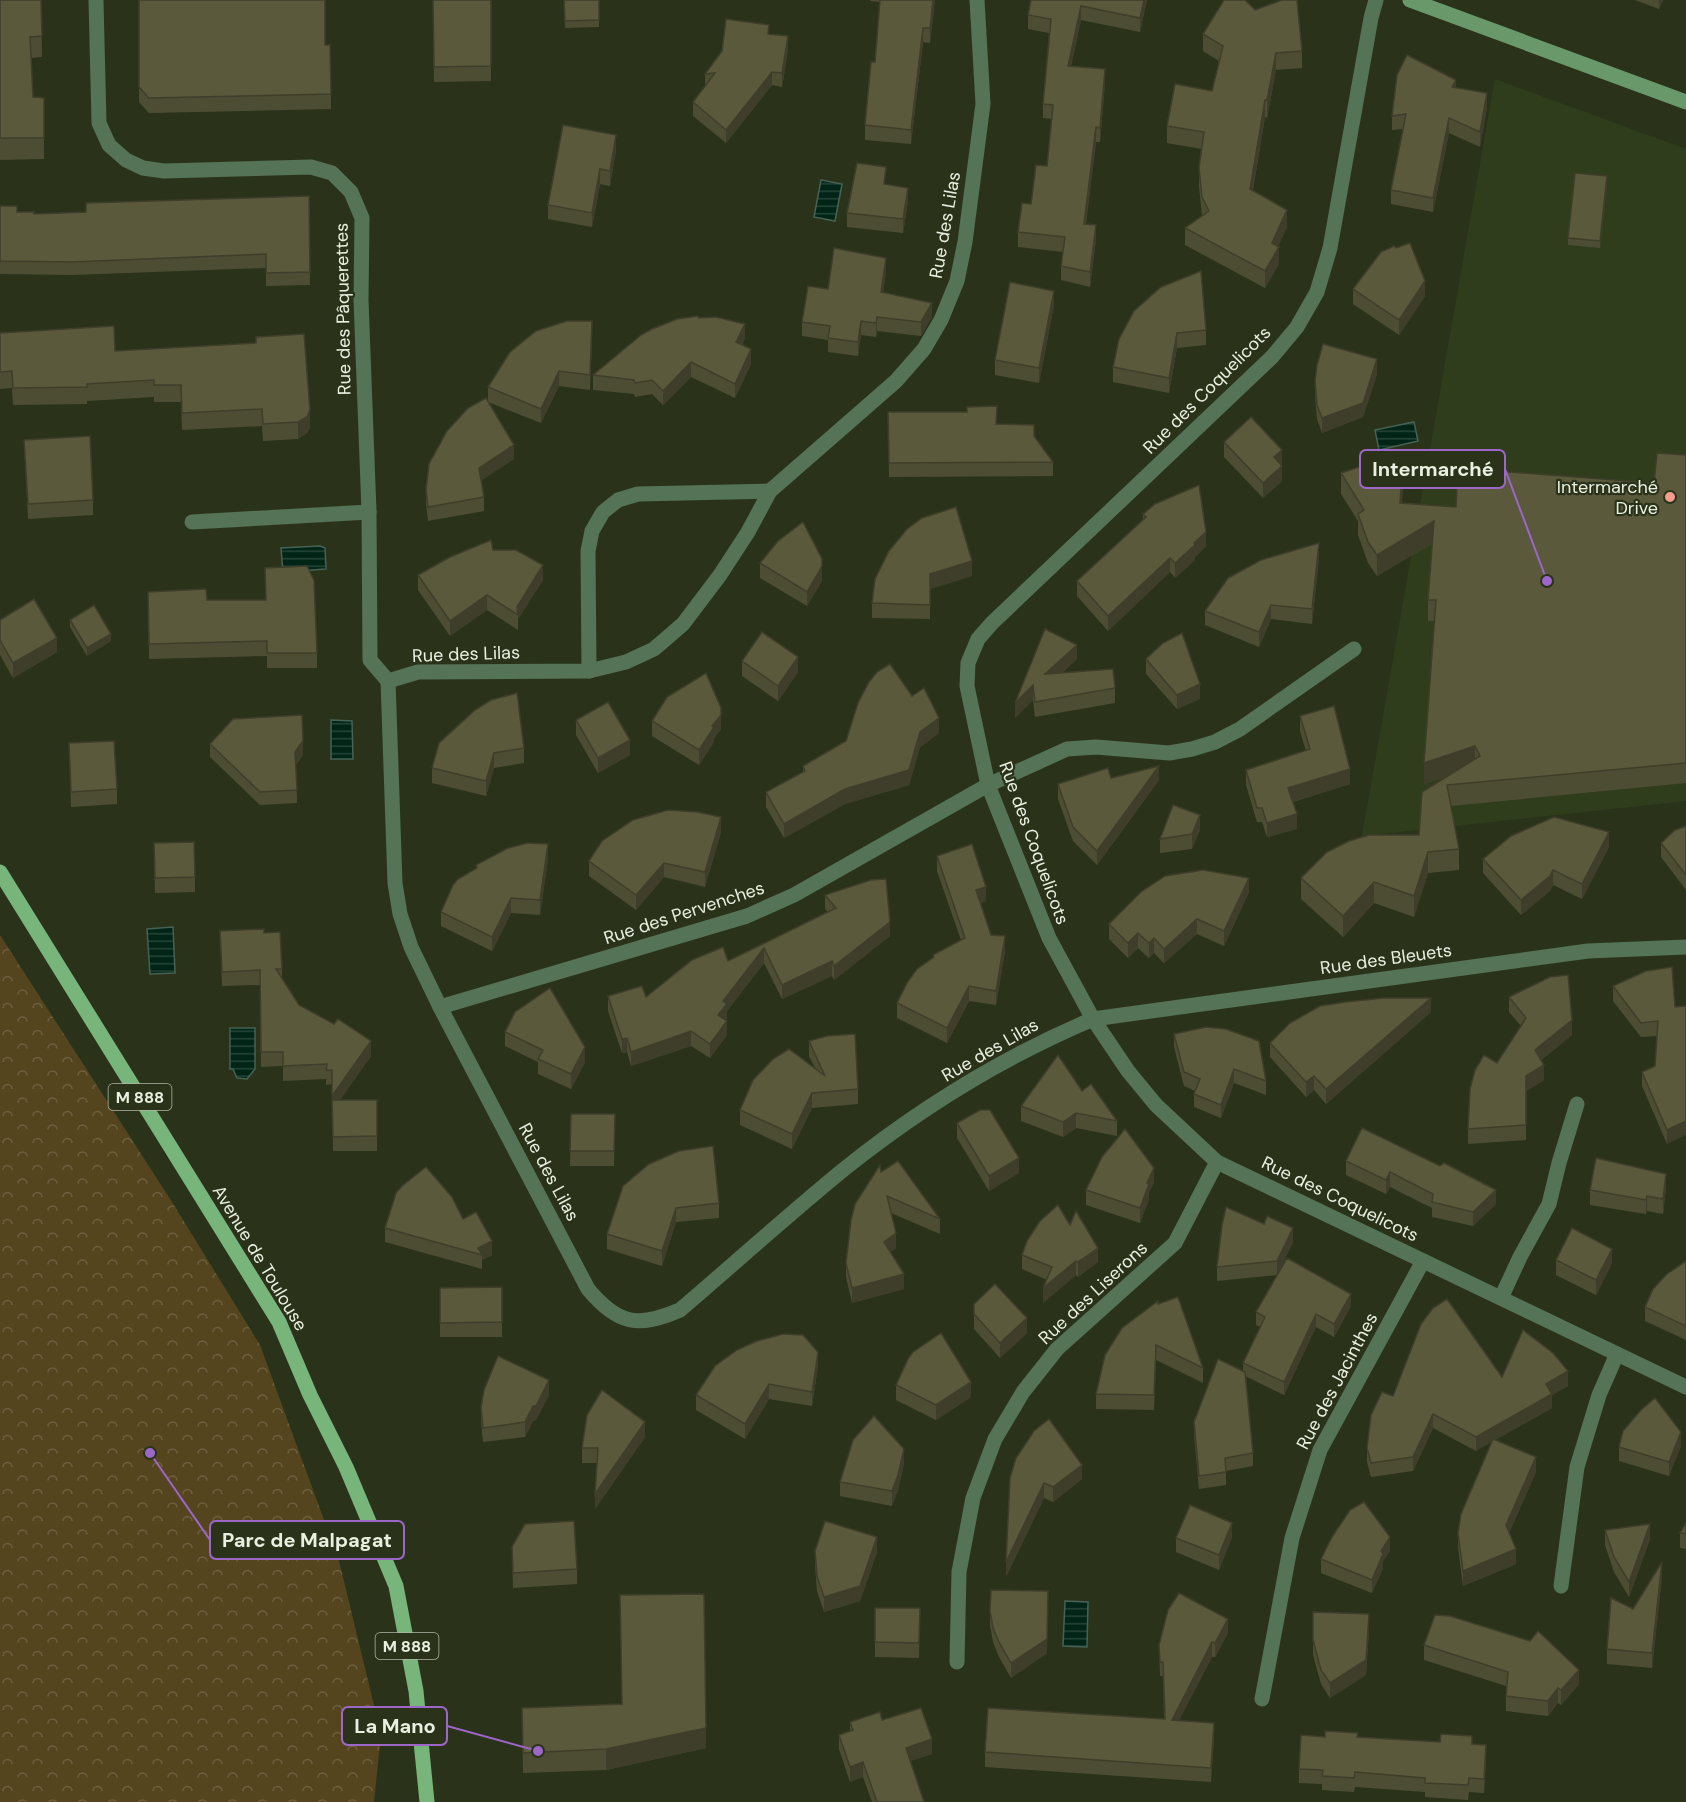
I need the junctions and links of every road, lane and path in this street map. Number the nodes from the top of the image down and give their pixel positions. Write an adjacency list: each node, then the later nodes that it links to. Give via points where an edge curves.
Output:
1 (96, 0): 7 (street, Rue des Pâquerettes, via 99,123 109,145 126,160 164,171 311,167 332,173 351,192 362,218)
2 (977, 0): 6 (street, Rue des Lilas, via 983,104 961,262 941,320 924,349 896,381)
3 (1376, 0): 12 (street, Rue des Coquelicots, via 1330,248 1317,292 1297,327 1272,357 978,639 968,663 967,686)
4 (1410, 0): 5 (main road)
5 (1686, 102)
6 (770, 491): 10 (street, Rue des Lilas, via 720,575 683,624 654,649 626,662); 10 (street, via 638,494 618,500 603,512 591,531 588,551)
7 (369, 512): 8 (street); 11 (street, Rue des Pâquerettes, via 370,660)
8 (192, 522)
9 (1354, 649): 12 (street, Rue des Pervenches, via 1240,729 1215,742 1169,753 1096,747 1067,749)
10 (590, 671): 11 (street, Rue des Lilas, via 418,672)
11 (388, 681): 15 (street, Rue des Lilas, via 395,883 411,947)
12 (988, 785): 15 (street, Rue des Pervenches, via 794,896 747,916); 16 (street, Rue des Coquelicots, via 1049,938)
13 (0, 872): 26 (main road, Avenue de Toulouse / M 888, via 279,1322 346,1467 396,1586 416,1691)
14 (1686, 947): 16 (street, Rue des Bleuets, via 1588,951)
15 (440, 1007): 16 (street, Rue des Lilas, via 588,1289 603,1306 626,1320 656,1320 680,1310 844,1170 923,1112 997,1066)
16 (1093, 1019): 18 (street, Rue des Coquelicots, via 1156,1105)
17 (1577, 1104): 20 (street, via 1549,1204)
18 (1217, 1162): 19 (street, Rue des Coquelicots); 24 (street, Rue des Liserons, via 1175,1243 1058,1349 1023,1392 995,1439 973,1498 959,1572)
19 (1423, 1261): 20 (street, Rue des Coquelicots); 25 (street, Rue des Jacinthes, via 1320,1450 1292,1538)
20 (1501, 1298): 21 (street, Rue des Coquelicots)
21 (1617, 1354): 22 (street, Rue des Coquelicots); 23 (street, via 1576,1467)
22 (1686, 1387)
23 (1561, 1586)
24 (957, 1662)
25 (1263, 1699)
26 (427, 1802)

